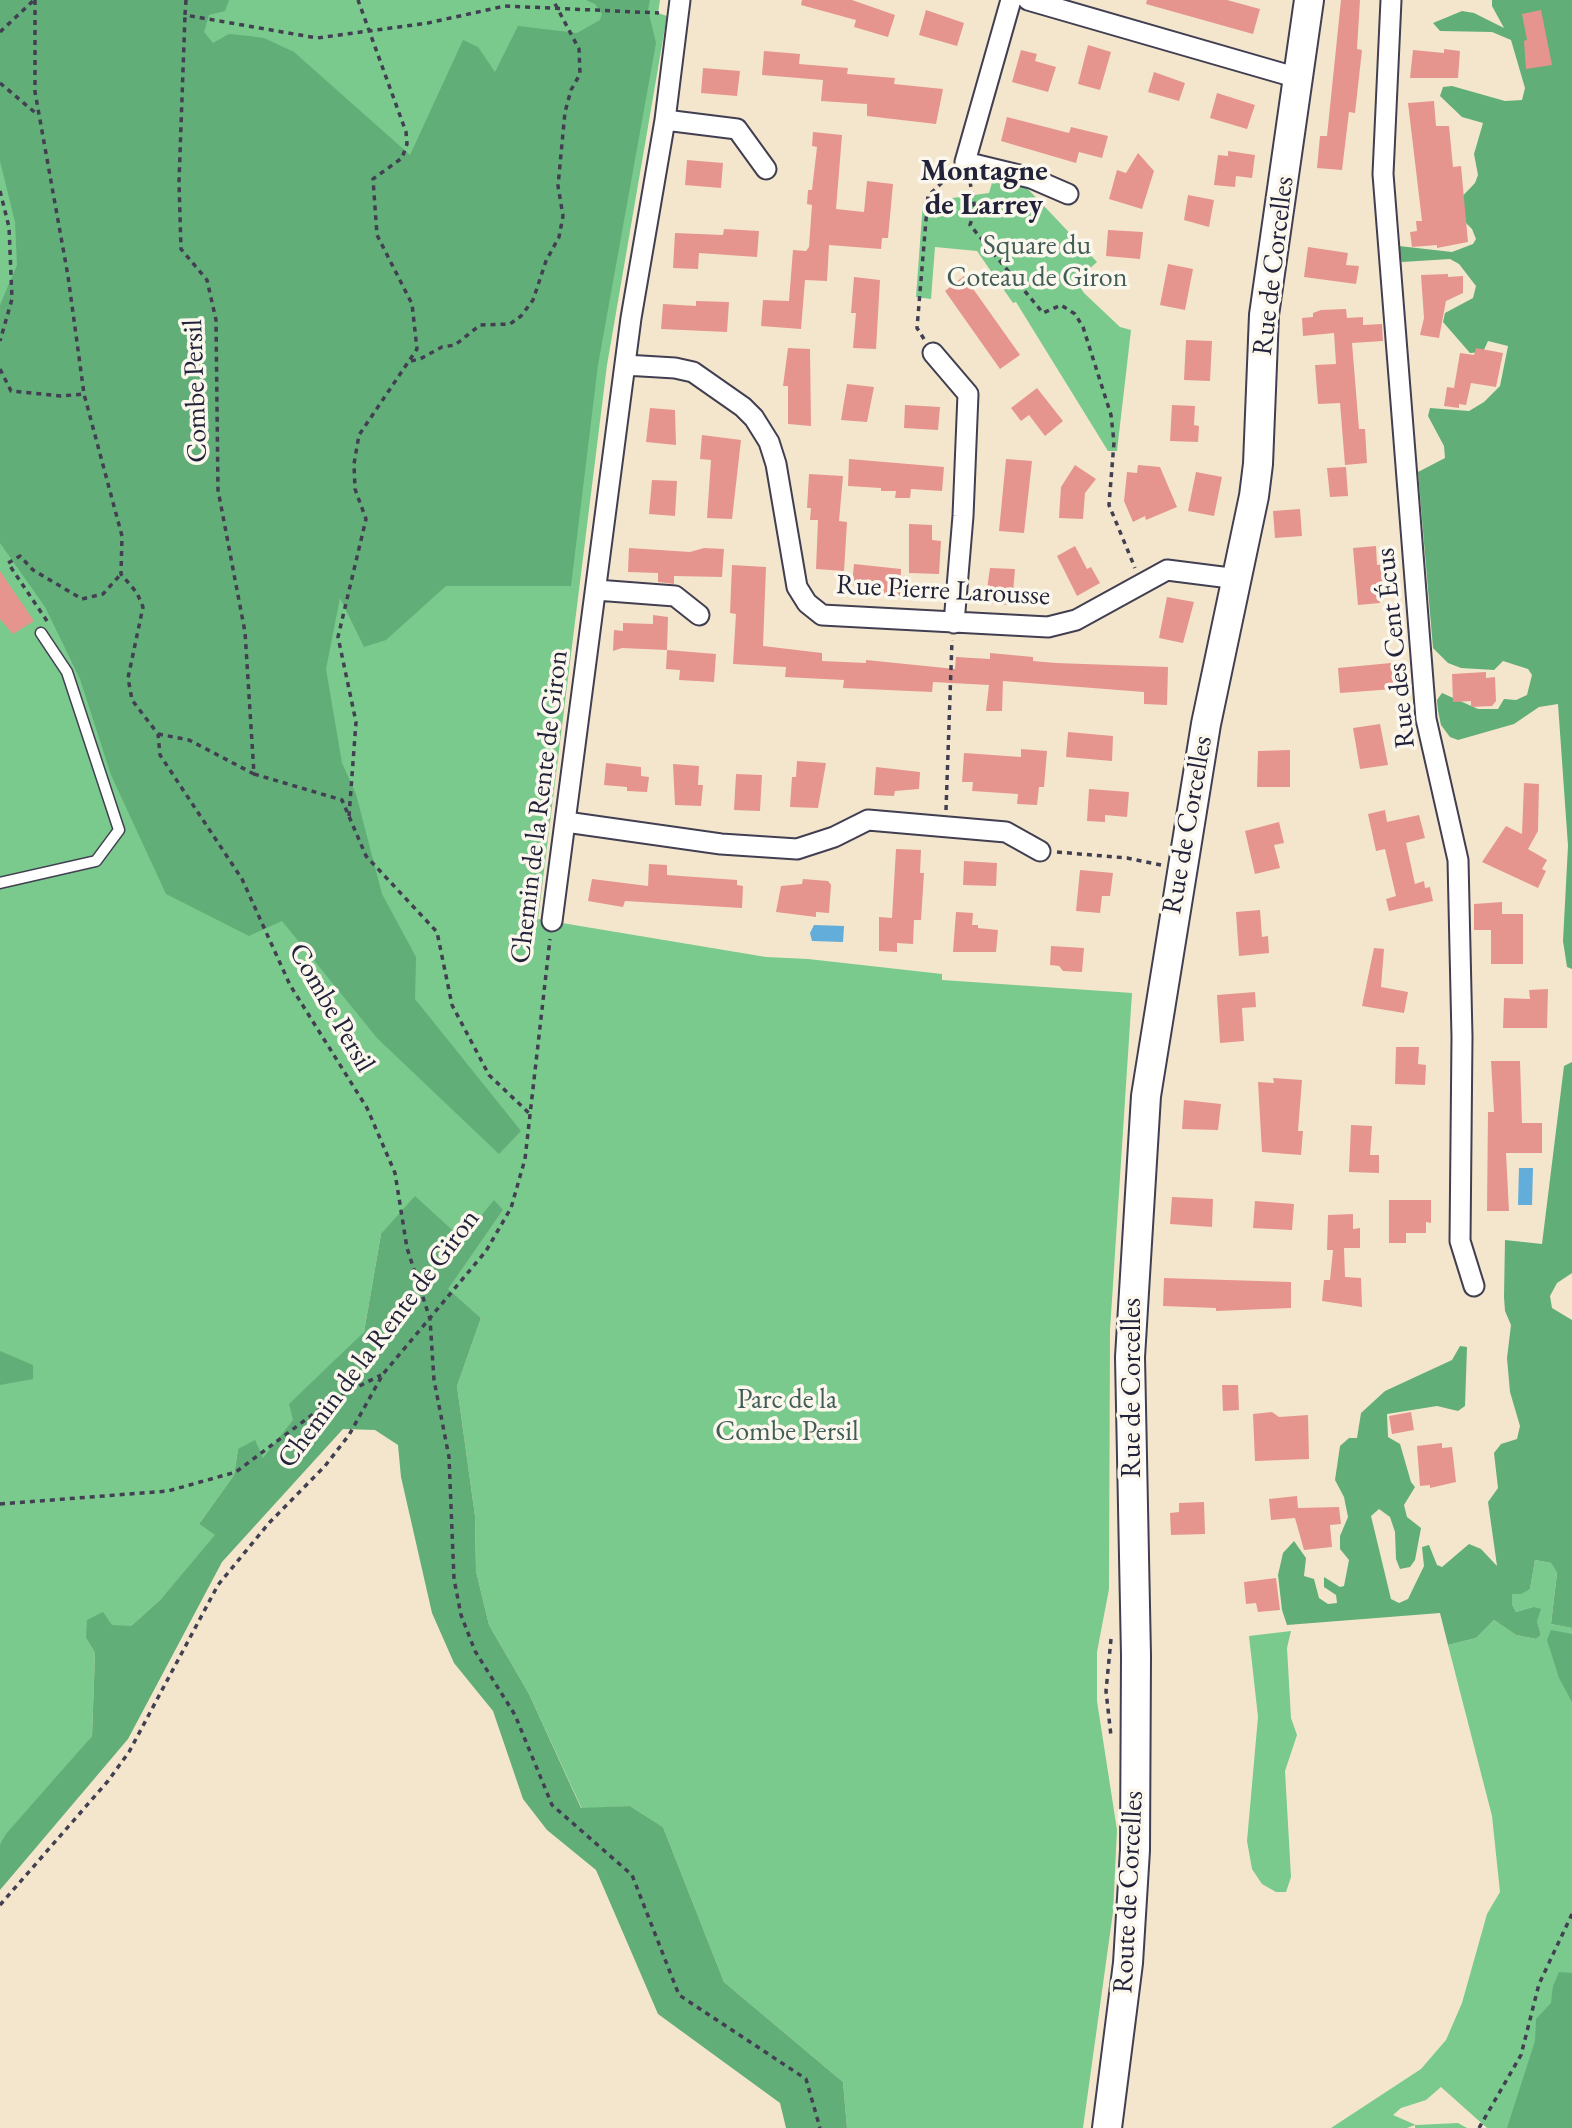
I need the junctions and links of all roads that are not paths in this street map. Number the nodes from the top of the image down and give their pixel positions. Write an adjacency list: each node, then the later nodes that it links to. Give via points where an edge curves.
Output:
1 (1011, 0): 10 (street, via 965,162 1031,178)
2 (1028, 0): 6 (street)
3 (1309, 0): 7 (main road, Rue de Corcelles)
4 (1391, 0): 22 (street, Rue des Cent Écus, via 1383,174 1426,719 1458,860 1460,1241)
5 (679, 7): 8 (street, Chemin de la Rente de Giron)
6 (1084, 8): 7 (street)
7 (1297, 78): 13 (main road, Rue de Corcelles, via 1264,315 1258,464)
8 (665, 120): 9 (street, via 737,129); 12 (street, Chemin de la Rente de Giron)
9 (766, 169)
10 (1068, 194)
11 (933, 353): 16 (street, via 968,394)
12 (625, 365): 14 (street, Chemin de la Rente de Giron); 16 (street, Rue Pierre Larousse, via 693,372 743,407 760,426 776,464 794,580 814,610 833,617)
13 (1238, 579): 16 (street, Rue Pierre Larousse, via 1167,570 1076,620 1056,626); 23 (main road, Rue de Corcelles, via 1180,868 1146,1096 1130,1357)
14 (596, 590): 15 (street, via 675,596); 18 (street, Chemin de la Rente de Giron)
15 (699, 615)
16 (954, 623)
17 (41, 633): 20 (lane, via 67,672 119,830 96,861)
18 (566, 821): 19 (street, via 690,841 797,849 868,820 1006,832); 21 (street, Chemin de la Rente de Giron)
19 (1040, 851)
20 (0, 883)
21 (552, 920)
22 (1474, 1286)
23 (1136, 1656): 24 (main road, Route de Corcelles, via 1133,1888)
24 (1107, 2128)

